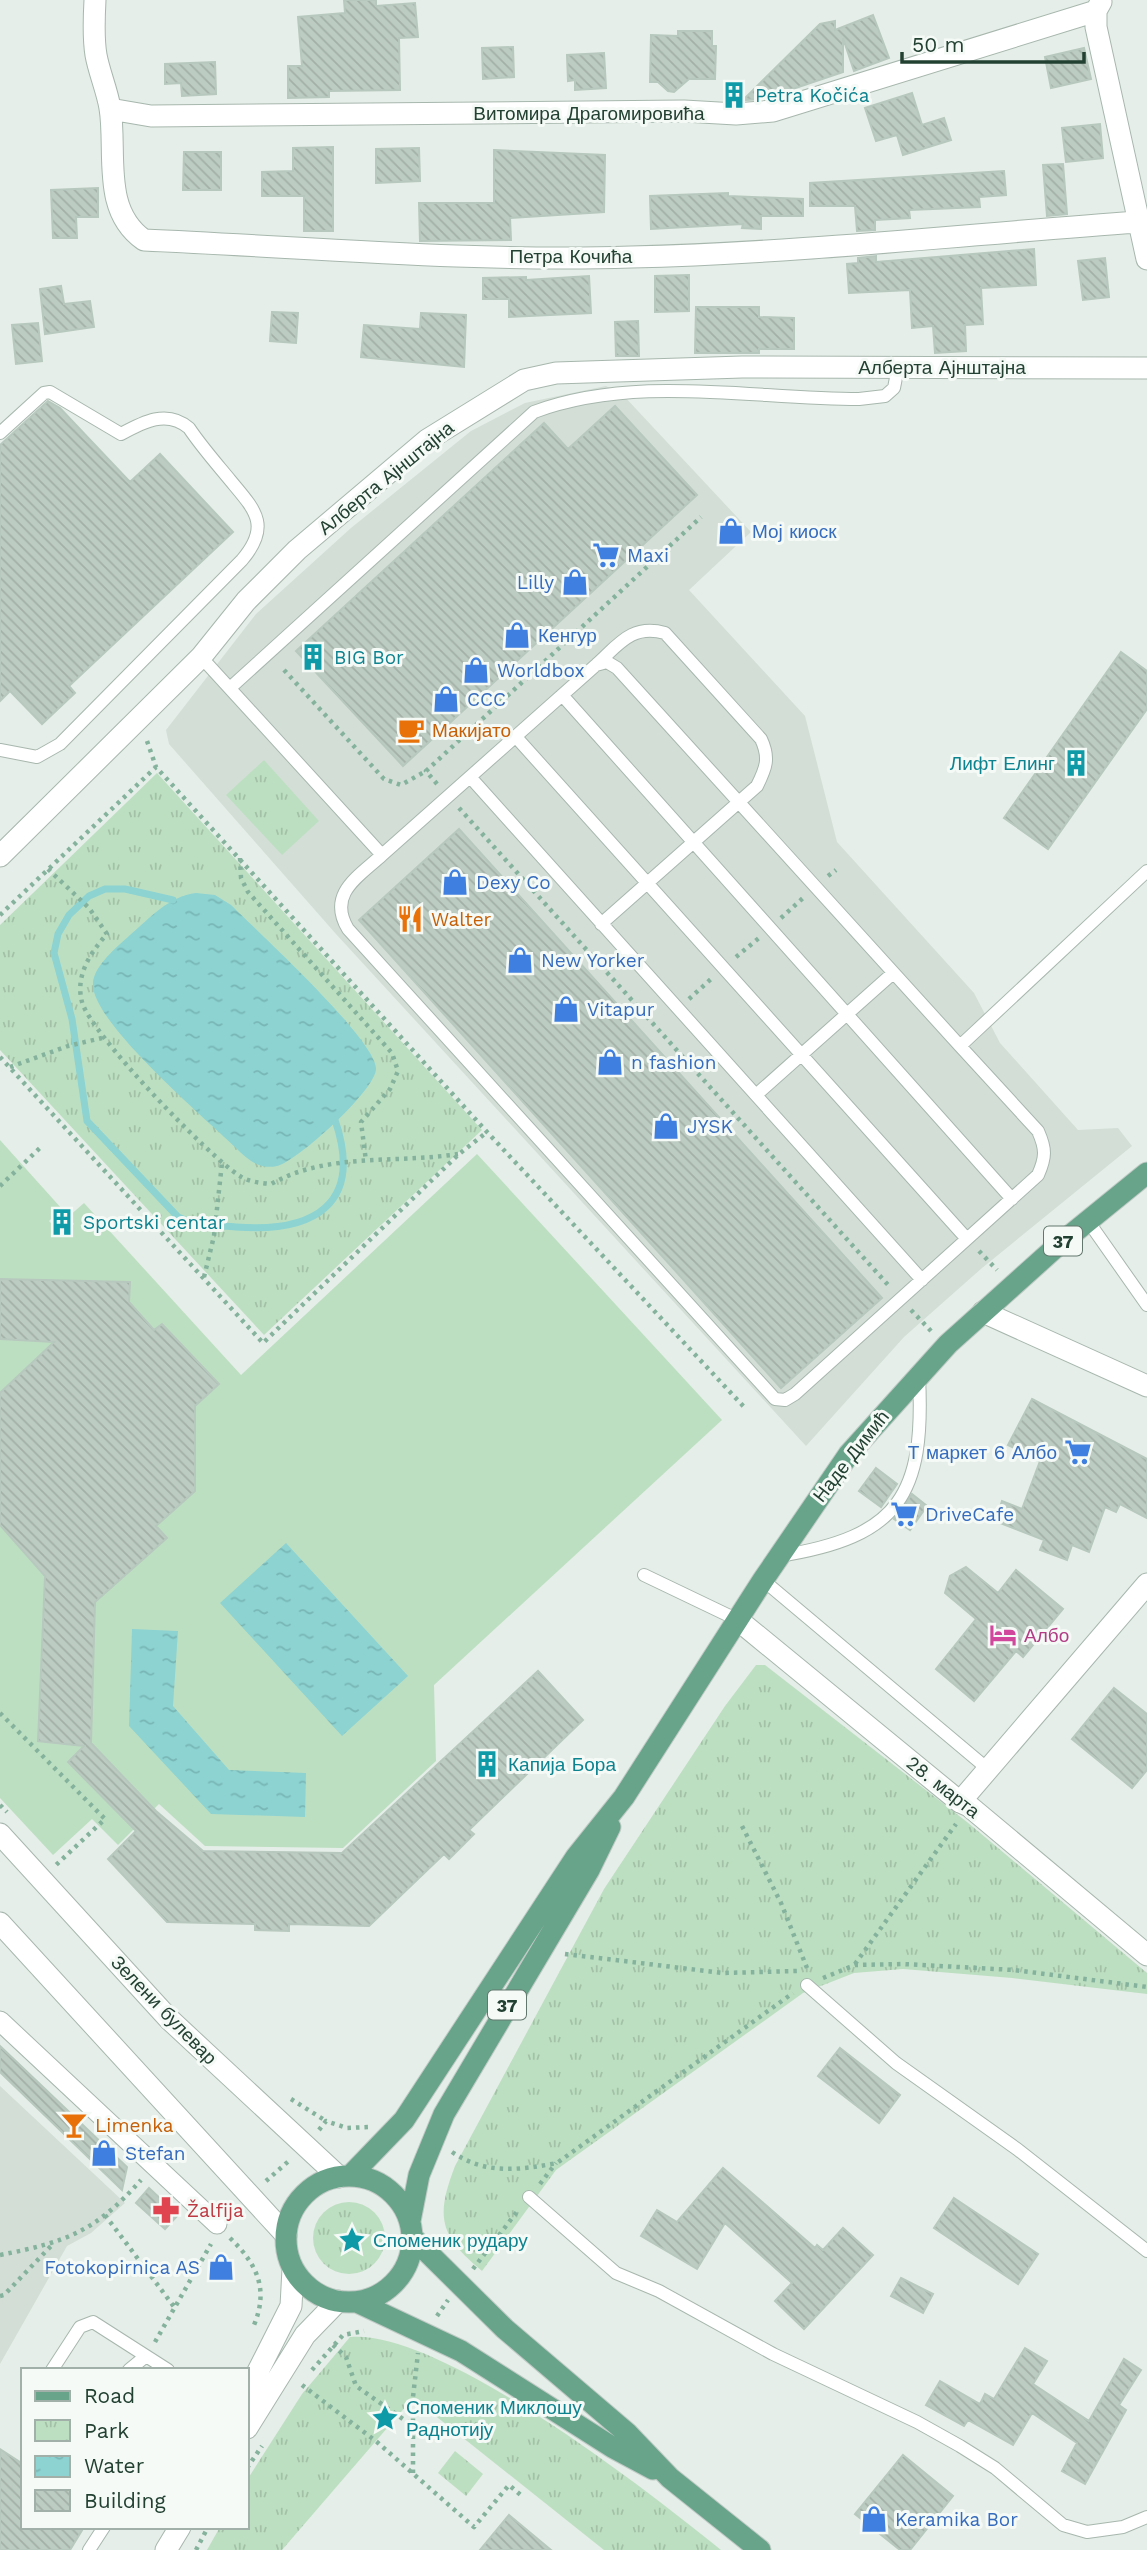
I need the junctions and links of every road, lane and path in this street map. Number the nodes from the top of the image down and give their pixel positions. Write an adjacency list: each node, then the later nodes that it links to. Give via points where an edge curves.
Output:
1 (95, 0): 3 (street, Петра Кочића, via 96,54)
2 (1099, 5): 3 (street, Витомира Драгомировића, via 773,111 151,116); 4 (street, via 1096,27)
3 (110, 109): 4 (street, Петра Кочића, via 111,156 122,215 131,231 144,240 490,256 629,257)
4 (1138, 222): 5 (street)
5 (1147, 259)
6 (898, 367): 7 (street, Алберта Ајнштајна); 10 (street, Алберта Ајнштајна, via 618,370 556,373 524,380 428,440 297,550 246,601); 13 (lane, via 894,388 885,396 859,399 626,391 568,399 534,412)
7 (1147, 368)
8 (0, 433): 16 (lane, via 50,392 121,434 154,418 176,420 189,428 251,502 258,525 252,548 242,560 60,744 37,757)
9 (701, 517): 17 (path)
10 (201, 657): 13 (lane); 23 (street, Алберта Ајнштајна)
11 (596, 665): 14 (lane); 20 (lane, via 607,662 617,668); 20 (lane, via 629,635 649,628 665,633 761,739 768,754 757,786)
12 (284, 670): 17 (path, via 384,779 401,785)
13 (230, 688): 22 (lane)
14 (562, 695): 15 (lane); 21 (lane)
15 (516, 737): 18 (lane); 28 (lane)
16 (0, 750)
17 (426, 771): 19 (path)
18 (471, 778): 19 (lane); 31 (lane)
19 (450, 797): 22 (lane); 37 (path)
20 (737, 803): 21 (lane); 29 (lane)
21 (692, 843): 28 (lane); 32 (lane)
22 (382, 855): 57 (lane, via 352,881 340,899 340,915 348,929 775,1399 785,1400 794,1394)
23 (0, 856)
24 (240, 857): 25 (path, via 156,767); 44 (path); 47 (path, via 241,878 248,892 393,1053 398,1071 390,1089 361,1122)
25 (48, 869): 30 (path); 38 (path, via 89,908 107,934 84,967 80,986 82,1003)
26 (836, 870): 29 (path)
27 (1147, 871): 39 (lane)
28 (647, 883): 31 (lane); 33 (lane)
29 (814, 888): 32 (path); 34 (lane)
30 (0, 915)
31 (601, 924): 35 (lane)
32 (769, 928): 33 (path); 36 (lane)
33 (724, 968): 35 (path); 40 (lane)
34 (892, 974): 36 (lane); 39 (lane)
35 (678, 1009): 37 (path); 43 (lane)
36 (846, 1015): 40 (lane); 51 (lane)
37 (657, 1027): 57 (path)
38 (102, 1038): 42 (path); 48 (path)
39 (960, 1046): 51 (lane, via 1038,1131 1045,1147 1038,1175)
40 (802, 1055): 43 (lane); 53 (lane)
41 (0, 1057): 42 (path)
42 (10, 1067): 54 (path)
43 (756, 1095): 55 (lane)
44 (487, 1132): 46 (path); 63 (path)
45 (43, 1145): 50 (path)
46 (458, 1154): 47 (path); 54 (path, via 263,1343)
47 (366, 1161): 48 (path, via 294,1171 271,1184 242,1178)
48 (222, 1163): 54 (path, via 217,1221)
49 (1147, 1173): 52 (main road, Наде Димић / 37)
50 (0, 1186)
51 (1012, 1199): 53 (lane)
52 (1088, 1221): 56 (main road, Наде Димић / 37); 58 (lane)
53 (967, 1239): 55 (lane); 56 (path)
54 (204, 1278)
55 (922, 1280): 57 (lane)
56 (1012, 1286): 59 (main road, Наде Димић / 37)
57 (901, 1299): 60 (path)
58 (1147, 1305)
59 (983, 1312): 60 (main road, Наде Димић / 37); 62 (street)
60 (946, 1347): 61 (main road, Наде Димић / 37)
61 (919, 1374): 64 (main road, Наде Димић / 37, via 849,1454); 64 (lane, via 918,1453 908,1486 894,1505 871,1529 849,1541)
62 (1147, 1386)
63 (744, 1408)
64 (779, 1556): 66 (main road, Наде Димић / 37)
65 (644, 1575): 68 (lane)
66 (763, 1580): 68 (main road, Наде Димић / 37); 70 (lane)
67 (1147, 1584): 70 (street)
68 (738, 1620): 71 (main road, Наде Димић / 37); 72 (street, 28. марта)
69 (0, 1713): 75 (path, via 105,1819)
70 (989, 1770): 72 (street)
71 (624, 1797): 77 (main road, 37, via 589,1870); 87 (main road, 37, via 576,1857 404,2120)
72 (965, 1804): 78 (street, 28. марта); 79 (path)
73 (742, 1826): 77 (path, via 781,1903 809,1973 723,1973)
74 (0, 1834): 87 (street, Зелени булевар, via 169,2020)
75 (56, 1865)
76 (0, 1923): 92 (street)
77 (537, 1953): 85 (main road, 37)
78 (1147, 1955)
79 (855, 1965): 81 (path); 83 (path, via 1014,1970)
80 (817, 1975): 81 (path)
81 (825, 1977): 82 (path)
82 (807, 1985): 85 (path, via 557,2162 515,2171 483,2168); 94 (lane, via 896,2063 1017,2149)
83 (1147, 1987)
84 (0, 2021): 86 (street)
85 (432, 2140): 91 (main road, 37, via 414,2195)
86 (155, 2164): 89 (path); 90 (street)
87 (344, 2176): 91 (main road, via 368,2178 384,2186 397,2198); 92 (main road, 37, via 318,2184 302,2197 290,2214)
88 (529, 2197): 113 (lane, via 616,2273 960,2446 995,2468 1063,2525 1087,2532 1123,2527)
89 (105, 2215): 93 (path); 99 (path)
90 (216, 2224)
91 (411, 2230): 98 (main road, 37, via 410,2258 393,2285 376,2296); 111 (main road, via 505,2329 627,2433)
92 (286, 2235): 96 (main road)
93 (53, 2244): 95 (path); 97 (path)
94 (1147, 2251)
95 (0, 2255)
96 (293, 2269): 98 (main road, via 312,2291); 107 (street, via 291,2306)
97 (0, 2296)
98 (347, 2302): 108 (street, via 306,2335); 111 (main road, via 461,2351 612,2447)
99 (175, 2308)
100 (333, 2345): 109 (path, via 346,2357 356,2386)
101 (421, 2346): 109 (path, via 415,2361)
102 (146, 2356): 103 (lane, via 93,2322 85,2323); 104 (lane); 105 (lane)
103 (53, 2368)
104 (131, 2368)
105 (165, 2368)
106 (302, 2385): 110 (path)
107 (248, 2391)
108 (248, 2426)
109 (413, 2427): 110 (path)
110 (413, 2474): 112 (path, via 474,2527 509,2485)
111 (670, 2478): 118 (main road)
112 (523, 2497)
113 (1147, 2517)
114 (103, 2529): 116 (lane)
115 (179, 2529): 117 (street)
116 (89, 2550)
117 (166, 2550)
118 (760, 2550)

